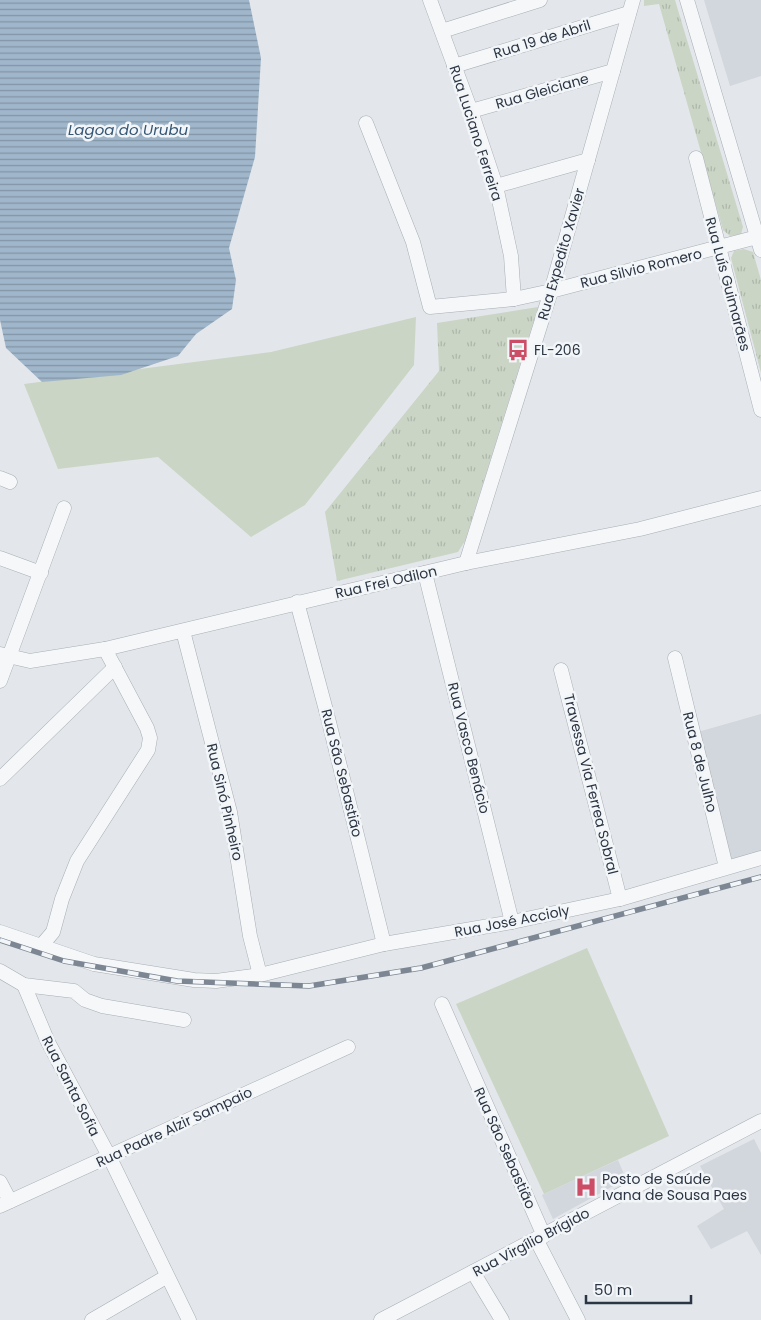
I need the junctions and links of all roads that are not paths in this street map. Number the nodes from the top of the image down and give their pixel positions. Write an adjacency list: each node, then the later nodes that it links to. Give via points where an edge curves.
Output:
1 (430, 0): 5 (street, Rua Luciano Ferreira)
2 (540, 0): 5 (street)
3 (687, 0): 13 (street)
4 (631, 6): 6 (street, Rua 19 de Abril); 7 (street, Rua Expedito Xavier)
5 (442, 31): 6 (street, Rua Luciano Ferreira)
6 (454, 66): 8 (street, Rua Luciano Ferreira)
7 (613, 71): 8 (street, Rua Gleiciane); 11 (street, Rua Expedito Xavier)
8 (471, 110): 12 (street, Rua Luciano Ferreira)
9 (366, 123): 16 (street, Rua Silvio Romero, via 413,242 430,307)
10 (696, 158): 14 (street, Rua Luís Guimarães)
11 (588, 160): 12 (street); 15 (street, Rua Expedito Xavier)
12 (496, 186): 16 (street, Rua Luciano Ferreira, via 511,256)
13 (760, 241): 14 (street, Rua Silvio Romero)
14 (719, 248): 15 (street, Rua Silvio Romero); 17 (street, Rua Luís Guimarães)
15 (550, 291): 16 (street, Rua Silvio Romero); 21 (street, Rua Expedito Xavier)
16 (514, 299)
17 (761, 410)
18 (761, 498): 21 (street, Rua Frei Odilon, via 640,529)
19 (64, 508): 22 (street)
20 (0, 558): 22 (street)
21 (466, 563): 23 (street, Rua Frei Odilon)
22 (41, 573): 27 (street)
23 (425, 573): 24 (street, Rua Frei Odilon); 36 (street, Rua Vasco Benácio)
24 (297, 602): 25 (street, Rua Frei Odilon); 38 (street, Rua São Sebastião)
25 (183, 631): 26 (street, Rua Frei Odilon); 41 (street, Rua Sinó Pinheiro, via 230,812 250,936)
26 (105, 648): 27 (street, Rua Frei Odilon, via 30,661); 29 (street)
27 (5, 655): 31 (street)
28 (674, 658): 34 (street, Rua 8 de Julho)
29 (115, 667): 32 (street); 39 (street, via 147,728 150,738 148,750 78,861 62,899)
30 (561, 670): 35 (street, Travessa Via Ferrea Sobral)
31 (0, 681)
32 (0, 778)
33 (761, 858): 34 (street, Rua José Accioly)
34 (726, 866): 35 (street, Rua José Accioly)
35 (620, 899): 36 (street, Rua José Accioly)
36 (512, 922): 38 (street, Rua José Accioly)
37 (0, 932): 39 (street, Rua José Accioly)
38 (384, 944): 41 (street, Rua José Accioly)
39 (50, 948): 41 (street, Rua José Accioly, via 94,964 194,980 216,981)
40 (0, 971): 42 (street)
41 (260, 974)
42 (24, 985): 44 (street, via 74,991 84,1000 102,1006); 47 (street, Rua Santa Sofia, via 48,1042)
43 (442, 1004): 50 (street, Rua São Sebastião)
44 (184, 1020)
45 (348, 1047): 47 (street, Rua Padre Alzir Sampaio)
46 (761, 1121): 50 (street, Rua Virgílio Brígido)
47 (109, 1156): 49 (street, Rua Padre Alzir Sampaio); 52 (street, Rua Santa Sofia)
48 (0, 1182): 49 (street)
49 (5, 1204)
50 (540, 1238): 51 (street, Rua Virgílio Brígido); 57 (street, Rua São Sebastião)
51 (473, 1272): 55 (street, Rua Virgílio Brígido); 56 (street)
52 (166, 1277): 53 (street); 54 (street, Rua Santa Sofia)
53 (92, 1320)
54 (189, 1320)
55 (381, 1320)
56 (502, 1320)
57 (578, 1320)

